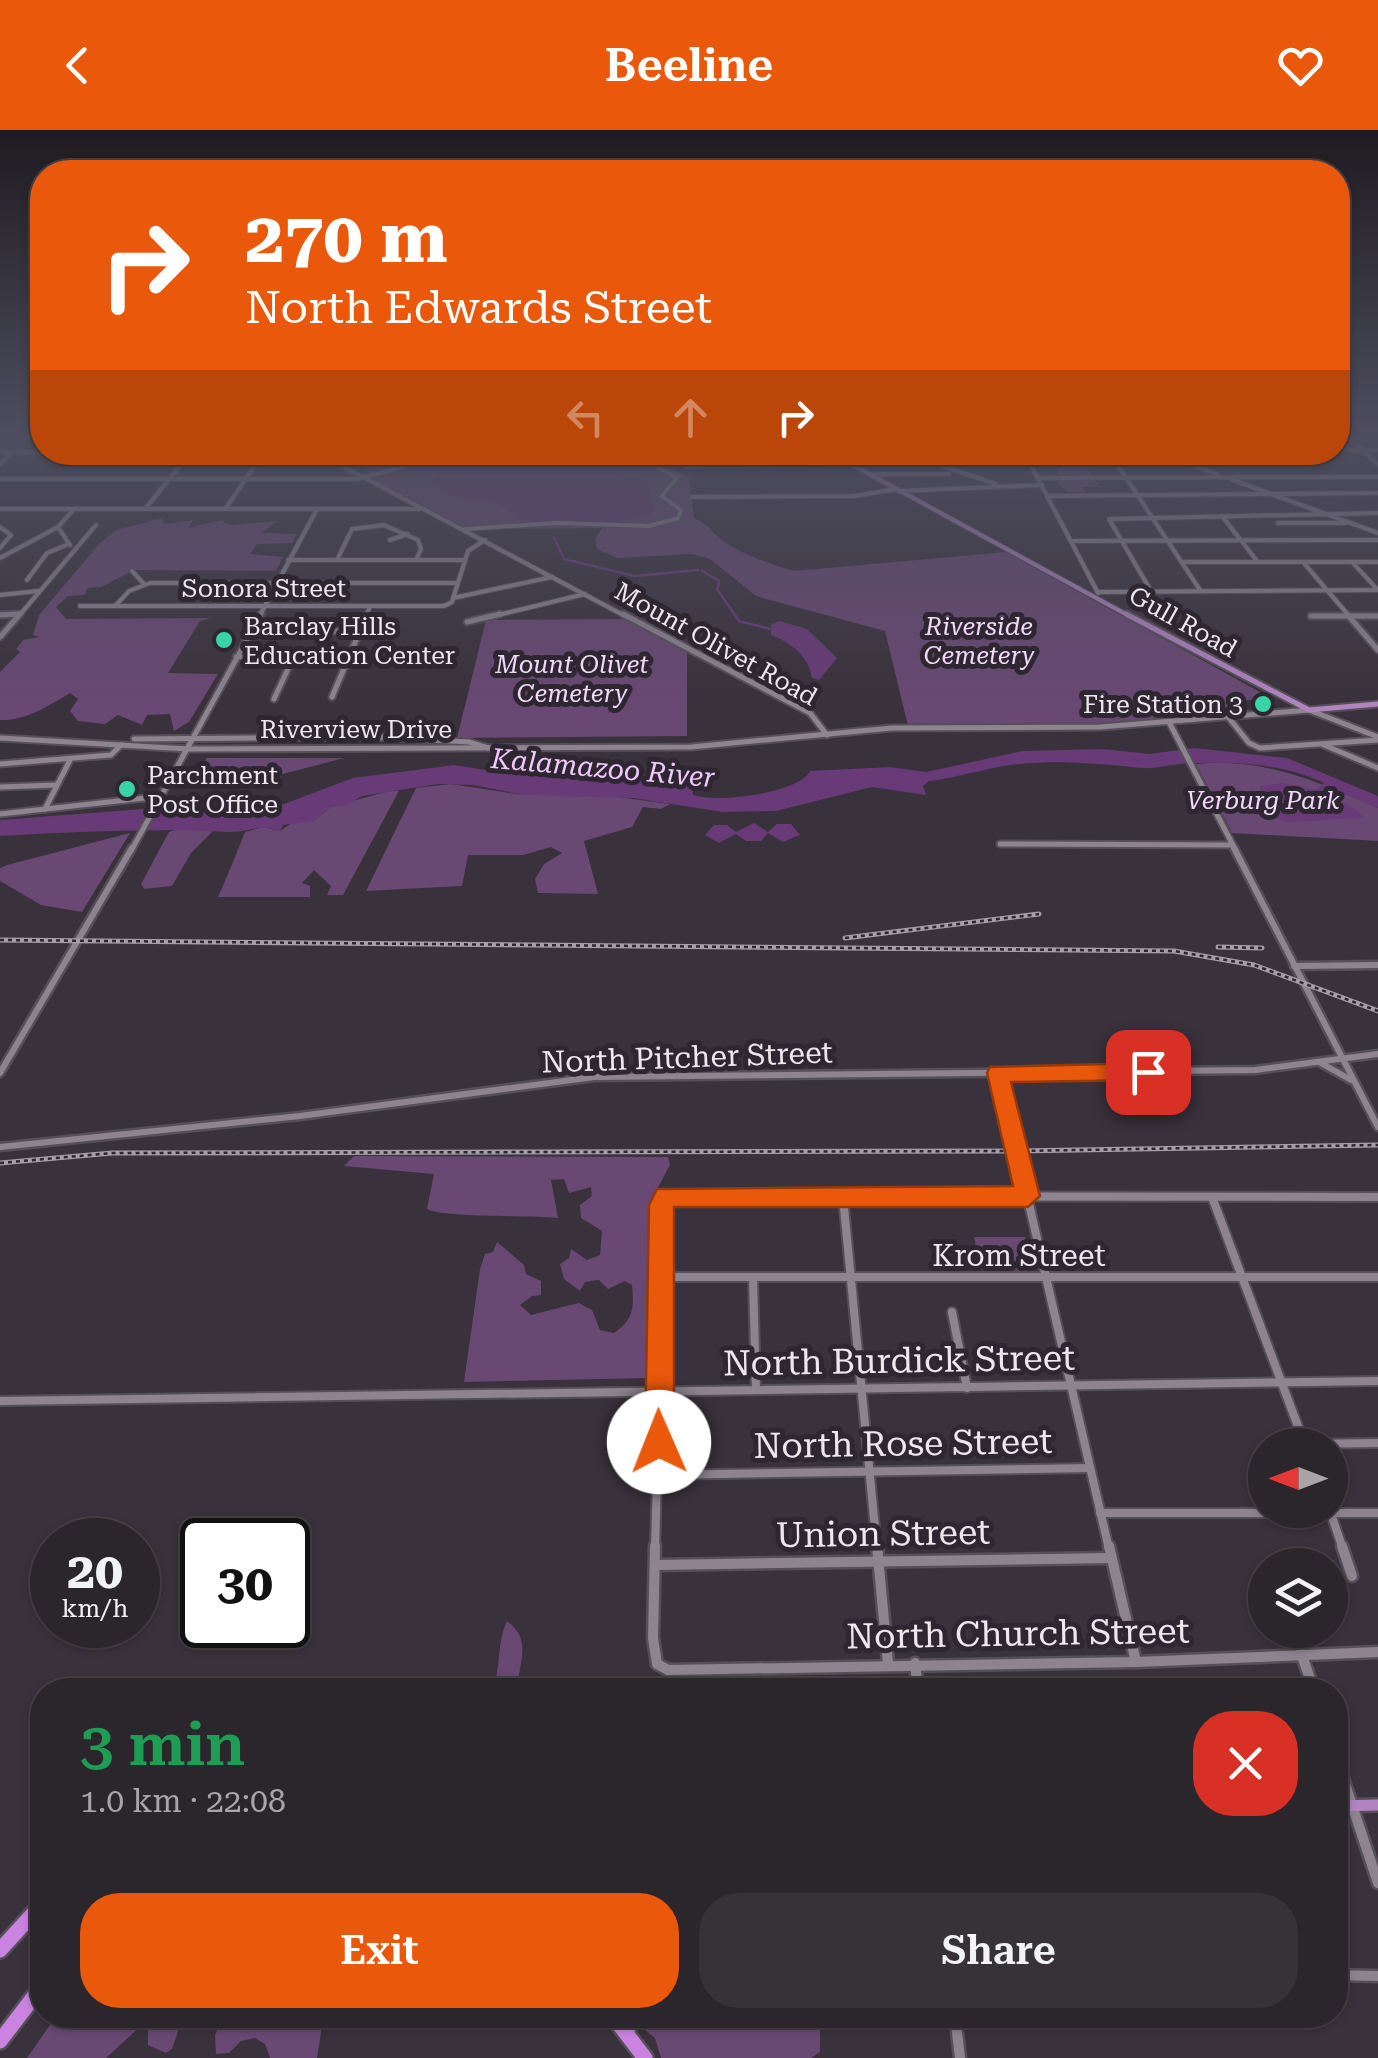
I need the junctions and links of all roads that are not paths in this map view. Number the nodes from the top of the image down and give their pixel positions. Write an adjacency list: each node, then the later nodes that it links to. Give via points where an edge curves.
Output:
1 (95, 525): 27 (street)
2 (308, 525): 29 (street)
3 (456, 525): 15 (street, Mount Olivet Road)
4 (526, 525): 15 (street)
5 (618, 525): 6 (street)
6 (654, 525)
7 (962, 525): 52 (main road, Gull Road)
8 (1063, 525): 21 (street)
9 (1112, 525): 22 (street)
10 (1157, 525): 23 (street)
11 (1229, 525): 24 (street)
12 (1308, 525): 19 (street)
13 (0, 527): 26 (street, via 11,535)
14 (58, 527): 25 (street); 28 (street)
15 (464, 529): 18 (street, Mount Olivet Road)
16 (408, 534): 17 (street); 30 (street, via 384,525 358,526); 31 (street, via 420,542)
17 (390, 540)
18 (485, 540): 32 (street); 39 (street, Mount Olivet Road)
19 (1322, 540): 20 (street); 24 (street)
20 (1378, 540)
21 (1072, 541): 22 (street); 49 (street)
22 (1120, 541): 23 (street); 46 (street)
23 (1168, 541): 24 (street); 33 (street)
24 (1241, 541): 34 (street)
25 (69, 544): 27 (street); 40 (street, via 47,553)
26 (0, 548)
27 (75, 549): 48 (street)
28 (0, 558)
29 (288, 560): 30 (street); 41 (street)
30 (337, 560): 31 (street)
31 (416, 560): 32 (street)
32 (464, 560): 42 (street)
33 (1182, 562): 34 (street); 47 (street)
34 (1258, 562): 35 (street)
35 (1303, 562): 36 (street); 44 (street)
36 (1352, 562): 37 (street); 45 (street)
37 (1378, 562)
38 (132, 572): 43 (street)
39 (553, 576): 50 (street, Mount Olivet Road); 53 (street)
40 (27, 580)
41 (275, 583): 42 (street); 43 (street); 56 (street)
42 (457, 583): 53 (street)
43 (144, 584): 55 (street)
44 (1326, 590): 45 (street); 47 (street); 61 (street)
45 (1378, 590)
46 (1151, 591): 47 (street); 49 (street)
47 (1201, 591)
48 (38, 592): 51 (street); 58 (street)
49 (1100, 592): 52 (street)
50 (586, 594): 63 (street); 79 (street, Mount Olivet Road, via 810,712)
51 (0, 595)
52 (1092, 596): 71 (main road, Gull Road)
53 (454, 598): 57 (street, Sonora Street, via 448,605)
54 (80, 606): 55 (street, Sonora Street)
55 (115, 606): 56 (street, Sonora Street)
56 (263, 606): 57 (street, Sonora Street); 64 (street)
57 (370, 606): 65 (street)
58 (19, 614): 59 (street); 66 (street)
59 (0, 615)
60 (1311, 616): 61 (street)
61 (1348, 616): 62 (street); 67 (street)
62 (1378, 616)
63 (466, 622)
64 (249, 631): 65 (street); 70 (street)
65 (359, 631): 69 (street)
66 (0, 637)
67 (1378, 650)
68 (294, 656): 69 (street); 70 (street); 73 (street)
69 (350, 656): 72 (street)
70 (234, 657): 83 (street)
71 (1272, 694): 75 (main road, Gull Road); 76 (main road, via 1287,706)
72 (332, 697)
73 (274, 699)
74 (1378, 704): 75 (main road, Riverview Drive)
75 (1309, 710): 76 (street, Riverview Drive); 81 (street)
76 (1281, 713): 77 (street, Riverview Drive)
77 (1228, 718): 78 (street, Riverview Drive); 84 (street, via 1254,746)
78 (1169, 722): 79 (street, Riverview Drive); 97 (street)
79 (827, 734): 86 (street, Riverview Drive, via 701,746)
80 (0, 738): 85 (street, Riverview Drive)
81 (1378, 738): 84 (street)
82 (134, 739): 83 (street)
83 (192, 739): 86 (street, via 468,741); 87 (street)
84 (1323, 744): 90 (street)
85 (122, 745): 87 (street, Riverview Drive); 88 (street, via 111,755)
86 (489, 748): 87 (street, Riverview Drive)
87 (188, 750): 93 (street)
88 (71, 758): 89 (street); 91 (street)
89 (0, 764)
90 (1378, 768)
91 (57, 785): 92 (street); 94 (street)
92 (0, 787)
93 (163, 796): 94 (street); 104 (street)
94 (45, 809): 95 (street)
95 (0, 814)
96 (1000, 844): 97 (street)
97 (1232, 845): 99 (street)
98 (1378, 965): 99 (street)
99 (1293, 966): 100 (street)
100 (1339, 1054): 101 (street); 102 (street, North Pitcher Street); 105 (street)
101 (1378, 1054)
102 (1318, 1062): 103 (street, North Pitcher Street, via 1254,1070); 105 (street)
103 (998, 1073): 109 (street, North Pitcher Street, via 594,1077); 110 (street)
104 (0, 1074)
105 (1358, 1087): 106 (street)
106 (1364, 1099): 107 (street); 108 (street)
107 (1378, 1099)
108 (1378, 1126)
109 (0, 1147)
110 (1028, 1196): 111 (street); 112 (street); 118 (street)
111 (844, 1197): 114 (street, via 666,1196); 116 (street)
112 (1212, 1197): 113 (street); 119 (street)
113 (1378, 1197)
114 (661, 1277): 115 (street, Krom Street); 127 (street)
115 (753, 1277): 116 (street, Krom Street); 125 (street)
116 (851, 1277): 118 (street, Krom Street); 126 (street)
117 (1378, 1277): 119 (street, Krom Street)
118 (1046, 1278): 119 (street, Krom Street); 123 (street)
119 (1242, 1278): 122 (street)
120 (952, 1312): 124 (street)
121 (1378, 1381): 122 (street, North Burdick Street)
122 (1282, 1382): 123 (street, North Burdick Street); 129 (street)
123 (1072, 1387): 124 (street, North Burdick Street); 132 (street)
124 (967, 1388): 126 (street, North Burdick Street)
125 (756, 1390): 126 (street, North Burdick Street); 127 (street, North Burdick Street)
126 (862, 1390): 133 (street)
127 (659, 1392): 128 (street, North Burdick Street); 134 (street)
128 (0, 1401)
129 (1299, 1428)
130 (1378, 1443): 131 (street)
131 (1348, 1444)
132 (1090, 1468): 133 (street, North Rose Street); 137 (street)
133 (868, 1473): 134 (street, North Rose Street); 141 (street)
134 (658, 1475): 142 (street)
135 (1248, 1512): 137 (street)
136 (1348, 1512): 138 (street)
137 (1100, 1513): 140 (street)
138 (1378, 1513)
139 (1336, 1528): 143 (street)
140 (1111, 1558): 141 (street, Union Street); 146 (street)
141 (877, 1562): 142 (street, Union Street); 147 (street)
142 (656, 1565): 147 (street, North Church Street, via 659,1668)
143 (1352, 1576)
144 (1378, 1652): 145 (street, North Church Street)
145 (1301, 1653): 146 (street, North Church Street); 150 (street)
146 (1136, 1662): 148 (street, North Church Street)
147 (888, 1663): 148 (street, North Church Street)
148 (915, 1663): 149 (street)
149 (917, 1678)
150 (1310, 1678)
151 (1348, 1794): 154 (street)
152 (1378, 1805): 154 (main road)
153 (1348, 1806): 154 (main road)
154 (1352, 1806): 155 (street)
155 (1378, 1883)
156 (30, 1917): 157 (highway)
157 (0, 1950)
158 (1348, 1976): 159 (street)
159 (1378, 1976)
160 (30, 2002): 165 (highway)
161 (623, 2028): 164 (highway)
162 (630, 2028): 164 (street)
163 (957, 2028): 168 (street)
164 (630, 2036): 166 (street); 167 (highway)
165 (0, 2041)
166 (629, 2058)
167 (644, 2058)
168 (960, 2058)

